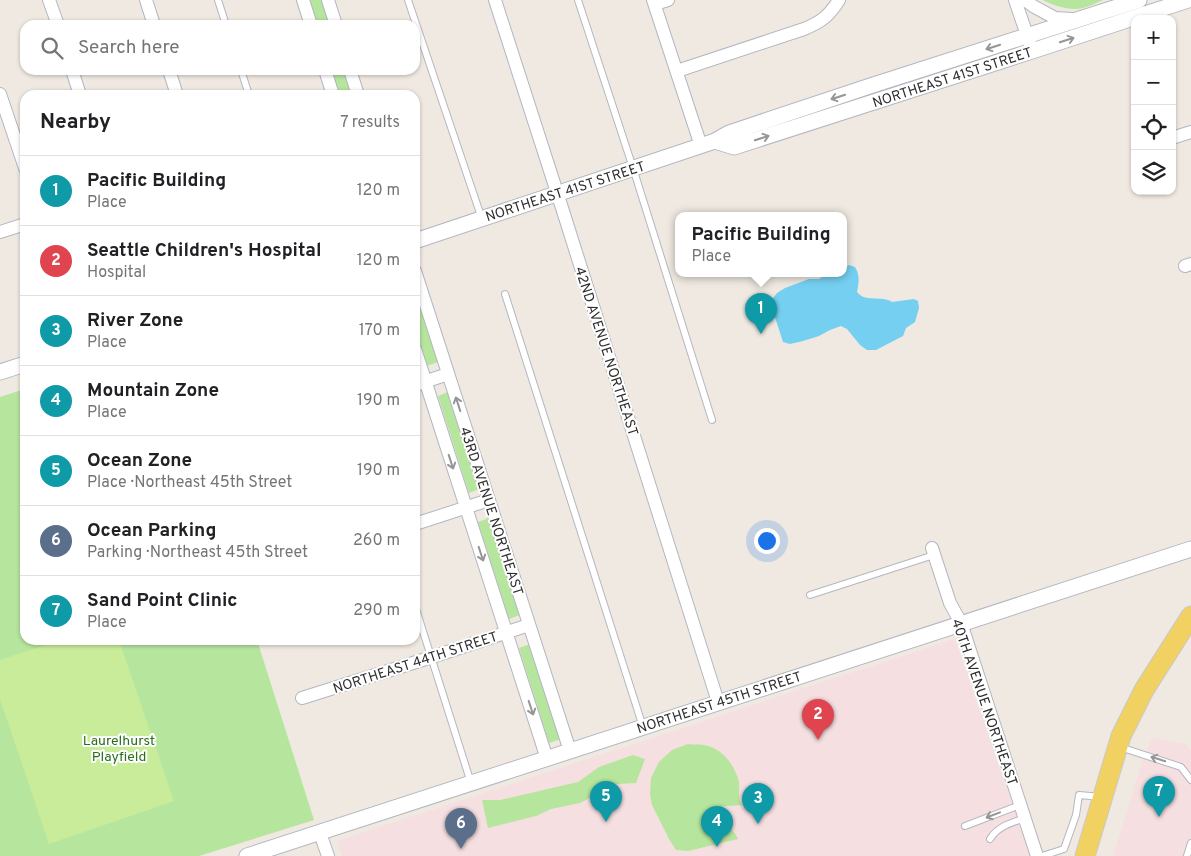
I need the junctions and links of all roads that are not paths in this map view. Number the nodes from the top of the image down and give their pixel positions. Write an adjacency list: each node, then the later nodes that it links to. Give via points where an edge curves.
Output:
1 (50, 0): 16 (street)
2 (146, 0): 17 (street)
3 (218, 0): 18 (lane)
4 (303, 0): 19 (street)
5 (328, 0): 20 (street)
6 (408, 0): 21 (lane)
7 (495, 0): 43 (street, 42ND AVENUE NORTHEAST)
8 (578, 0): 42 (lane)
9 (668, 0): 15 (street)
10 (839, 0): 26 (street, via 828,16 818,23)
11 (1015, 0): 23 (street)
12 (1025, 0): 22 (street, via 1055,18)
13 (1140, 0): 22 (street, NORTHEAST 41ST STREET)
14 (1188, 0): 25 (street, NORTHEAST 41ST STREET, one-way to 14)
15 (654, 2): 26 (street)
16 (56, 20)
17 (152, 20)
18 (224, 20)
19 (309, 20)
20 (334, 20)
21 (415, 20)
22 (1076, 20): 23 (street, NORTHEAST 41ST STREET)
23 (1027, 35): 25 (street); 40 (street, NORTHEAST 41ST STREET, one-way to 40, via 729,133)
24 (420, 36): 44 (lane)
25 (1032, 51): 40 (street, NORTHEAST 41ST STREET, one-way to 25, via 734,147)
26 (677, 71): 40 (street)
27 (74, 75): 32 (street)
28 (171, 75): 33 (street)
29 (243, 75): 34 (lane)
30 (327, 75): 35 (street)
31 (352, 75): 36 (street)
32 (78, 90)
33 (175, 90)
34 (247, 90)
35 (331, 90)
36 (356, 90)
37 (0, 94): 41 (street)
38 (1191, 132): 39 (street)
39 (1176, 137)
40 (708, 144): 42 (street, NORTHEAST 41ST STREET)
41 (20, 153)
42 (632, 168): 43 (street, NORTHEAST 41ST STREET); 54 (lane)
43 (558, 193): 44 (street, NORTHEAST 41ST STREET); 68 (street, 42ND AVENUE NORTHEAST)
44 (482, 219): 47 (street, NORTHEAST 41ST STREET)
45 (20, 226): 46 (street)
46 (0, 232)
47 (420, 239)
48 (420, 287): 52 (street, 43RD AVENUE NORTHEAST)
49 (505, 294): 69 (lane)
50 (20, 366): 51 (street)
51 (0, 372)
52 (448, 374): 53 (street); 55 (street, 43RD AVENUE NORTHEAST, one-way to 52)
53 (420, 383): 56 (street, 43RD AVENUE NORTHEAST, one-way to 56)
54 (712, 420)
55 (489, 500): 56 (street); 64 (street, 43RD AVENUE NORTHEAST)
56 (466, 507): 57 (street); 65 (street, 43RD AVENUE NORTHEAST, one-way to 65)
57 (420, 522)
58 (1191, 548): 63 (street, NORTHEAST 45TH STREET)
59 (933, 551): 60 (lane); 63 (street, 40TH AVENUE NORTHEAST, via 950,603)
60 (810, 595)
61 (1191, 616): 70 (main road, via 1137,702)
62 (420, 621): 66 (lane)
63 (961, 623): 68 (street, NORTHEAST 45TH STREET); 76 (street, 40TH AVENUE NORTHEAST)
64 (529, 625): 65 (street, NORTHEAST 44TH STREET); 71 (street, 43RD AVENUE NORTHEAST)
65 (506, 632): 66 (street, NORTHEAST 44TH STREET); 72 (street, 43RD AVENUE NORTHEAST, one-way to 72)
66 (432, 657): 67 (street, NORTHEAST 44TH STREET); 74 (lane)
67 (302, 698)
68 (718, 702): 69 (street, NORTHEAST 45TH STREET)
69 (643, 727): 71 (street, NORTHEAST 45TH STREET)
70 (1118, 747): 73 (lane, one-way to 70, via 1182,767); 75 (main road)
71 (570, 751): 72 (street, NORTHEAST 45TH STREET)
72 (547, 758): 74 (street, NORTHEAST 45TH STREET)
73 (1191, 780)
74 (471, 783): 79 (street, NORTHEAST 45TH STREET)
75 (1103, 797): 82 (main road); 86 (lane, via 1079,795 1064,849)
76 (1020, 805): 77 (street, 40TH AVENUE NORTHEAST); 78 (lane, one-way to 78)
77 (1025, 818): 80 (lane, via 1005,825); 85 (street, 40TH AVENUE NORTHEAST)
78 (965, 826)
79 (320, 833): 83 (street, NORTHEAST 45TH STREET); 84 (street)
80 (990, 839)
81 (1191, 843): 87 (lane)
82 (1084, 855)
83 (246, 856)
84 (328, 856)
85 (1037, 856)
86 (1042, 856)
87 (1187, 856)

